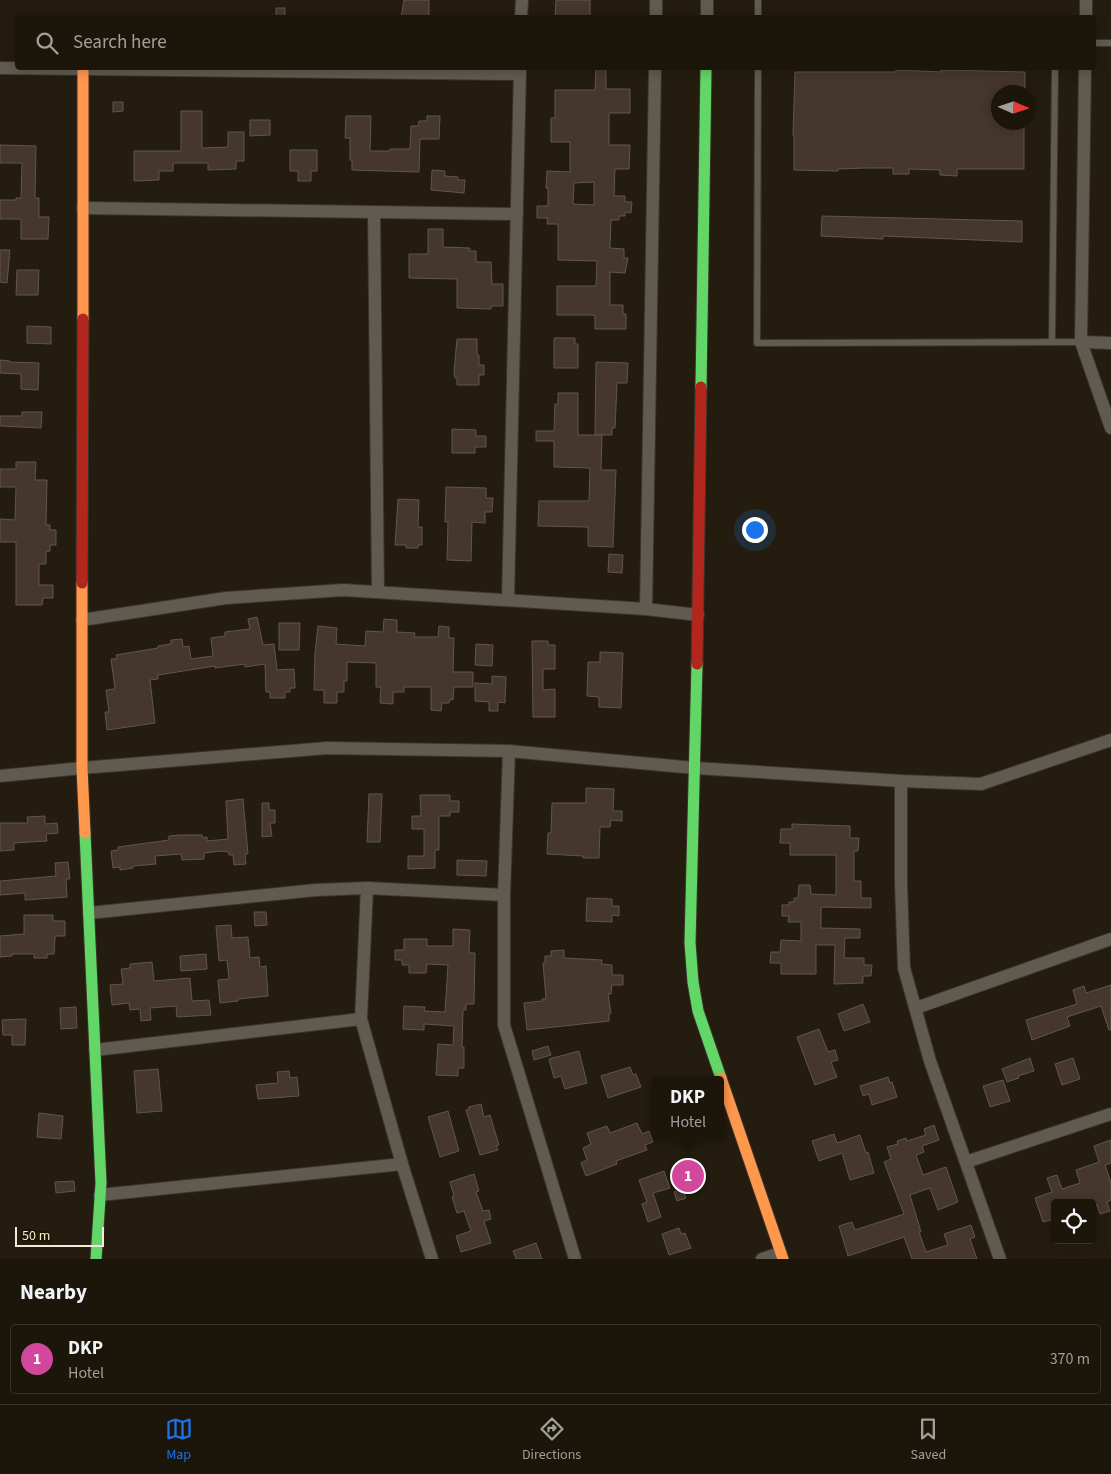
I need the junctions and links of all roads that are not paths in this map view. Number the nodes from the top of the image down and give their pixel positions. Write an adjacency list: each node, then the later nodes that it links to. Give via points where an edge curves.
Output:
1 (522, 0): 6 (street)
2 (656, 0): 7 (street)
3 (707, 0): 8 (street)
4 (758, 0): 9 (lane)
5 (1086, 0): 10 (street)
6 (521, 15)
7 (656, 15)
8 (707, 15)
9 (758, 15)
10 (1086, 15)
11 (1096, 43): 12 (lane)
12 (1111, 43)
13 (0, 68): 14 (street)
14 (15, 68)
15 (83, 70): 23 (street)
16 (302, 70): 22 (street)
17 (655, 70): 32 (street)
18 (706, 70): 33 (street)
19 (758, 70): 26 (lane, via 757,343)
20 (1055, 70): 26 (lane)
21 (1085, 70): 27 (street)
22 (520, 71): 25 (street)
23 (83, 208): 24 (street); 34 (street)
24 (374, 212): 25 (street); 30 (street)
25 (517, 214): 31 (street)
26 (1052, 342): 27 (lane)
27 (1081, 342): 28 (street); 29 (street)
28 (1111, 343)
29 (1111, 428)
30 (378, 592): 31 (street); 34 (street, via 343,590 226,598)
31 (508, 600): 32 (street)
32 (646, 609): 33 (street)
33 (698, 615): 38 (street)
34 (82, 620): 37 (street)
35 (1111, 740): 40 (street, via 981,784)
36 (509, 751): 37 (street, via 327,748); 38 (street); 42 (street)
37 (82, 768): 39 (street); 43 (street)
38 (695, 768): 40 (street); 48 (street, via 690,943 693,982 698,1011)
39 (0, 776)
40 (901, 781): 45 (street, via 904,968)
41 (367, 888): 42 (street); 43 (street); 46 (street)
42 (504, 895): 57 (street, via 504,1025)
43 (89, 912): 47 (street)
44 (1111, 939): 45 (street)
45 (916, 1008): 51 (street, via 930,1061)
46 (361, 1019): 47 (street); 52 (street)
47 (95, 1050): 53 (street)
48 (720, 1076)
49 (724, 1088): 54 (street)
50 (1111, 1114): 51 (street)
51 (966, 1162): 59 (street)
52 (402, 1164): 53 (street); 56 (street)
53 (100, 1195): 55 (street)
54 (781, 1256): 58 (street)
55 (96, 1259)
56 (432, 1259)
57 (575, 1259)
58 (762, 1259)
59 (1000, 1259)

